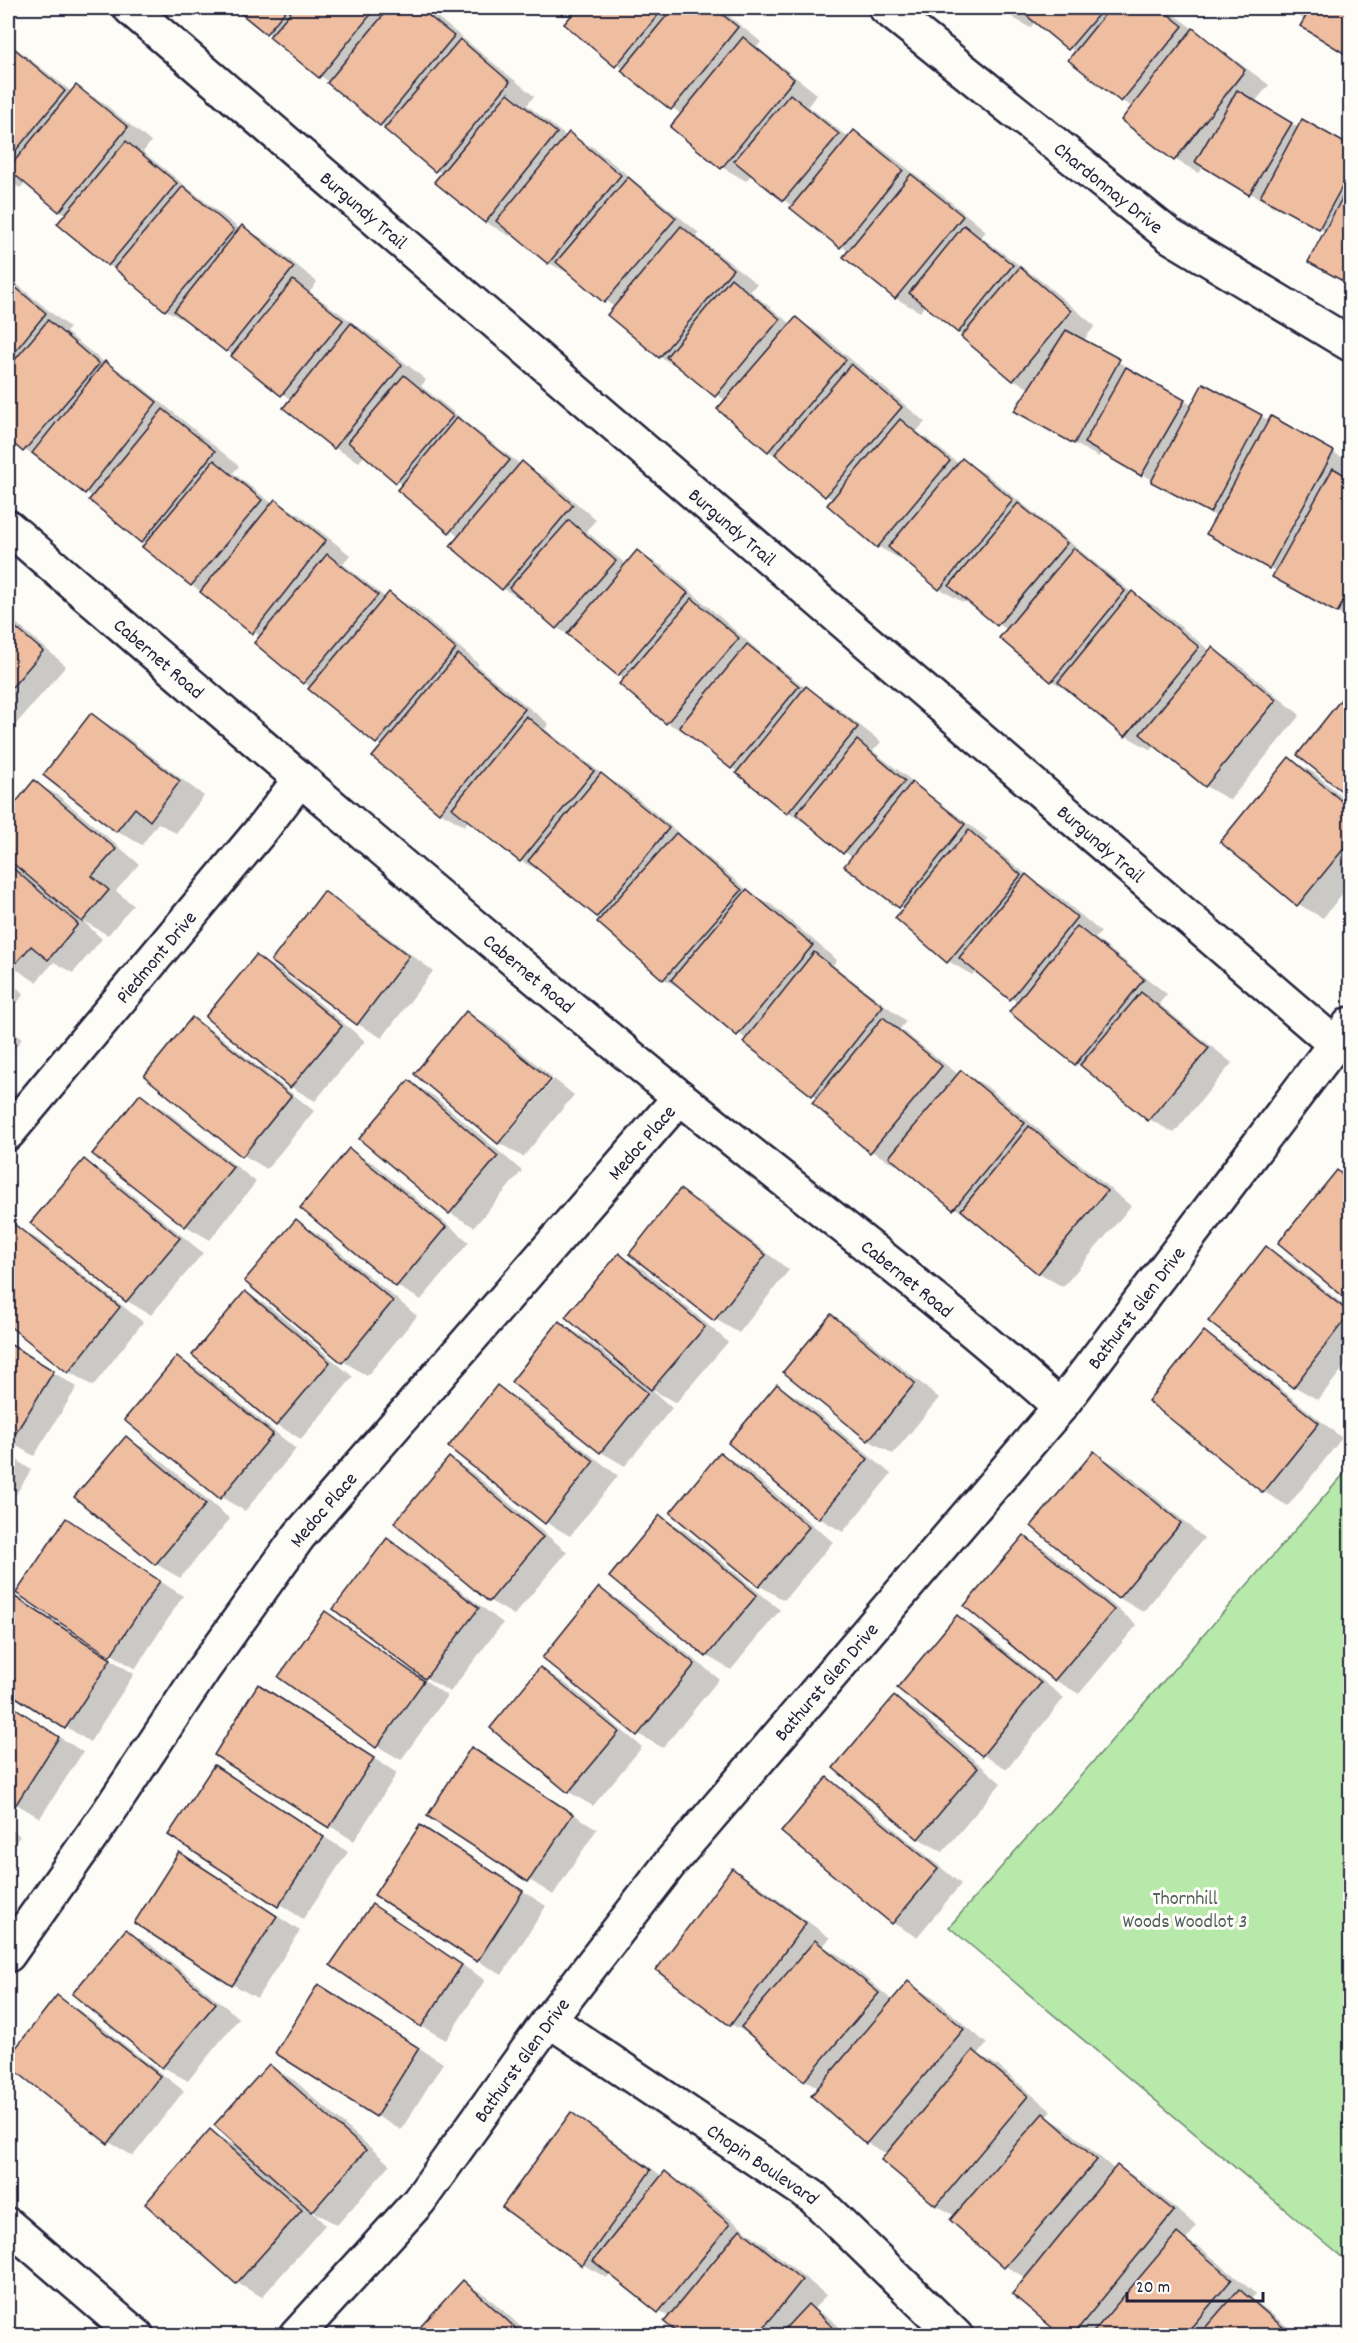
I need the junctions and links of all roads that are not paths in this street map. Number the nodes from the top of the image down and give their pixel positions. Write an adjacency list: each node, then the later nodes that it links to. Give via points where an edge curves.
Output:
1 (130, 8): 6 (street, Burgundy Trail)
2 (886, 8): 3 (street, Chardonnay Drive, via 1170,236)
3 (1350, 344)
4 (8, 527): 5 (street, Cabernet Road)
5 (300, 779): 7 (street, Cabernet Road); 8 (street, Piedmont Drive)
6 (1343, 1035): 9 (street, Bathurst Glen Drive)
7 (680, 1097): 9 (street, Cabernet Road, via 999,1351); 10 (street, Medoc Place, via 299,1536)
8 (8, 1133)
9 (1060, 1407): 11 (street, Bathurst Glen Drive, via 671,1862)
10 (8, 1955)
11 (549, 2020): 14 (street, Bathurst Glen Drive, via 419,2201); 15 (street, Chopin Boulevard, via 813,2198)
12 (8, 2225): 13 (street)
13 (137, 2336)
14 (296, 2336)
15 (956, 2336)

